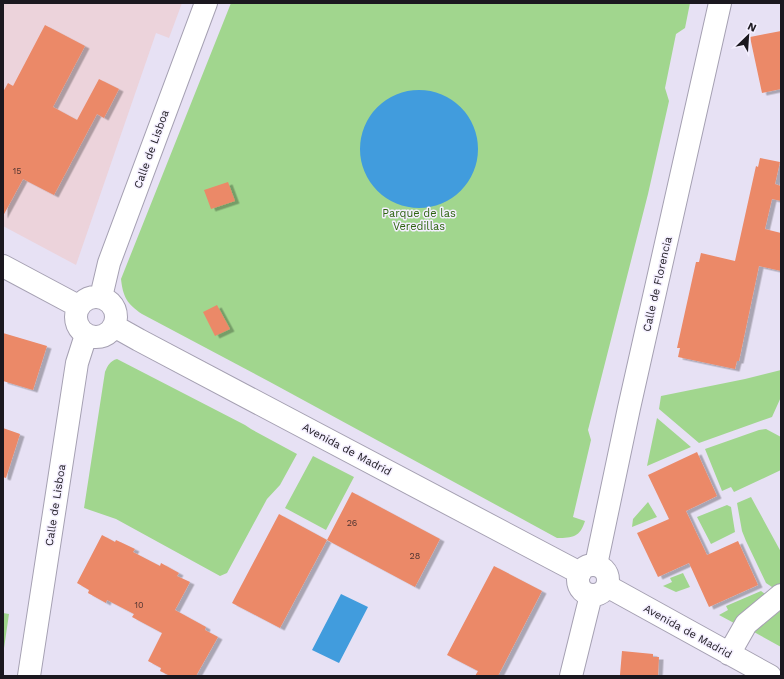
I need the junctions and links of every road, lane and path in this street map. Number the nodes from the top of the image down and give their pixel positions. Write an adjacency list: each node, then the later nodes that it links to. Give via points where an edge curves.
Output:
1 (206, 3): 4 (street, Calle de Lisboa, via 109,263)
2 (720, 3): 8 (street, Calle de Florencia, via 630,408)
3 (3, 266): 5 (street)
4 (101, 297): 5 (street, via 92,296 84,299); 6 (street, via 109,301 114,308)
5 (78, 306): 7 (street, via 75,322)
6 (114, 326): 7 (street, via 110,332 102,336 94,338); 8 (street, Avenida de Madrid)
7 (86, 335): 12 (street, Calle de Lisboa, via 77,363)
8 (588, 569): 9 (street, via 601,567 607,576)
9 (599, 590): 11 (street, Avenida de Madrid); 13 (street)
10 (781, 595): 11 (street, via 746,624)
11 (729, 654): 14 (street, Avenida de Madrid)
12 (28, 676)
13 (572, 676)
14 (770, 676)

